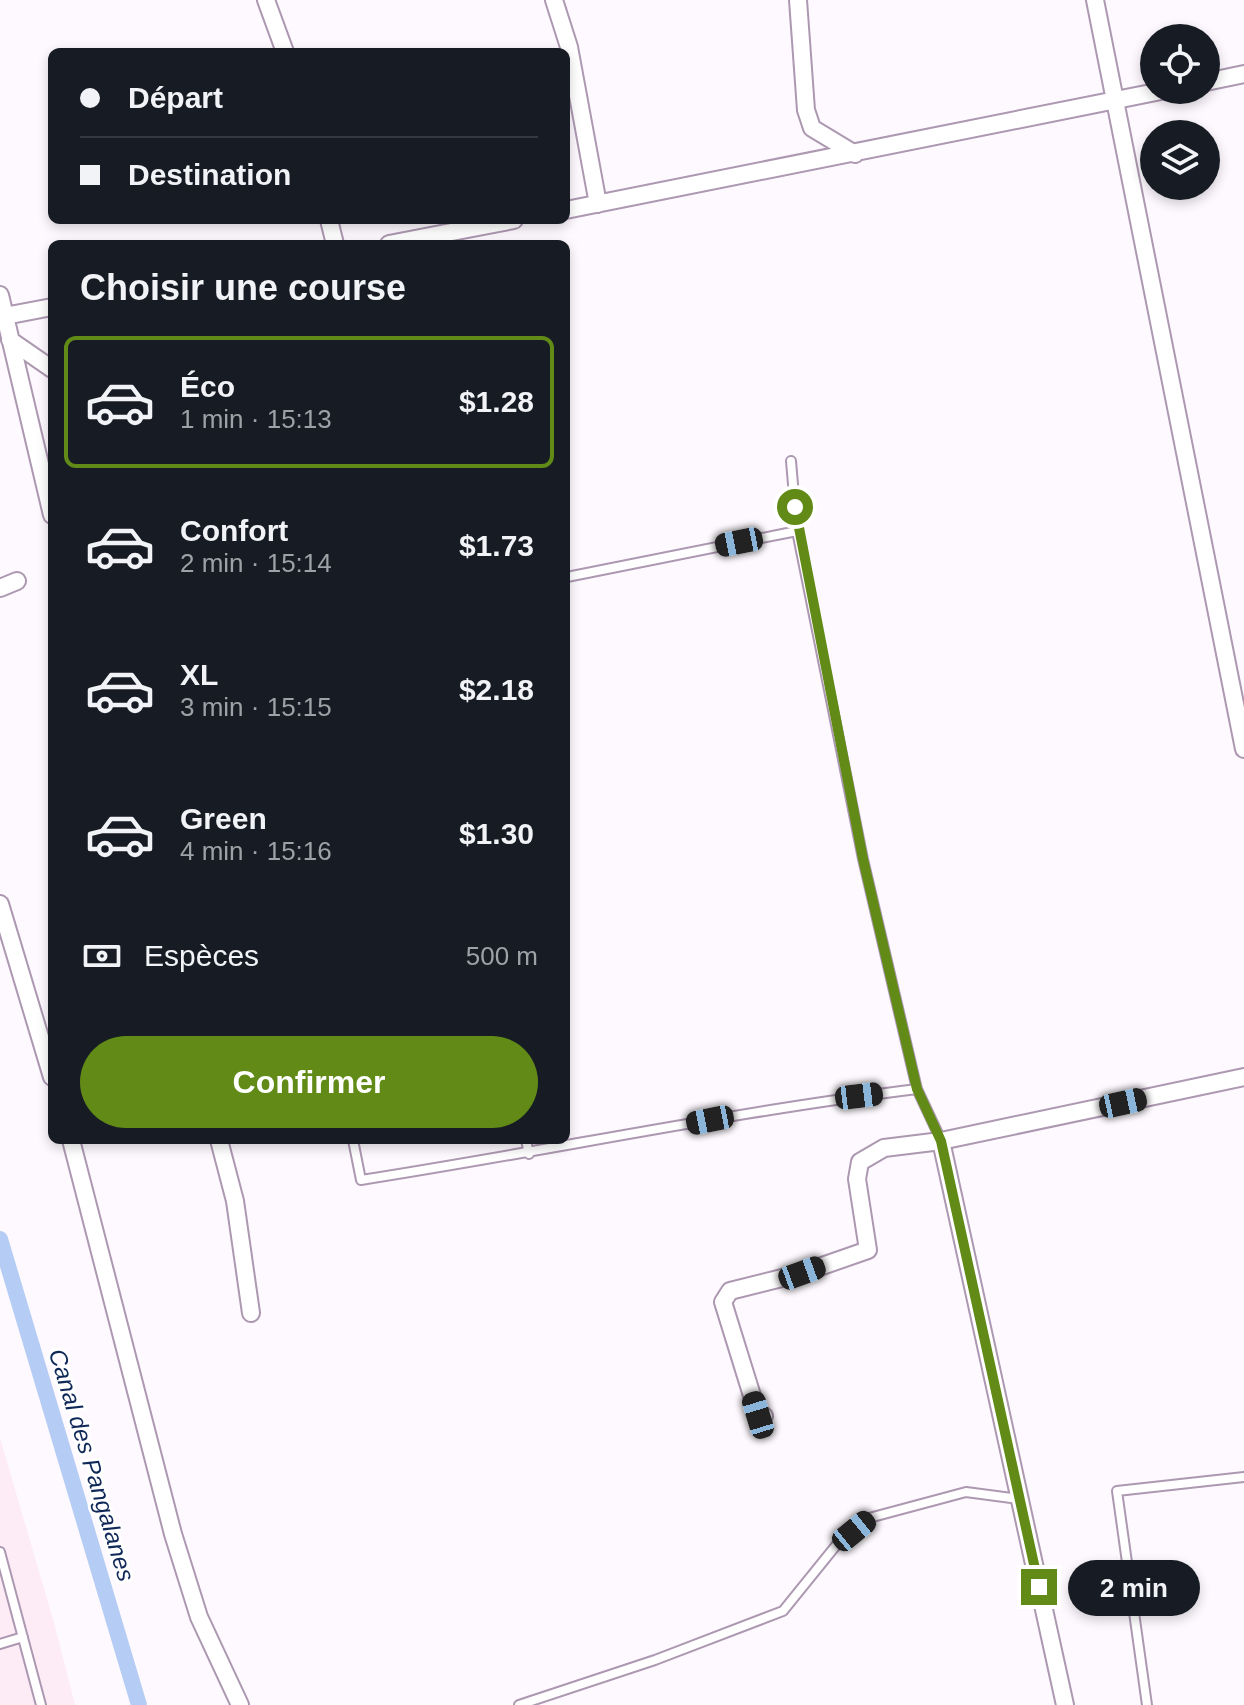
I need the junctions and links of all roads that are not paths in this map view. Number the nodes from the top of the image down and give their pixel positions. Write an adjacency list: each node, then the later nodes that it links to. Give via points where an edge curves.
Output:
1 (266, 0): 5 (street)
2 (554, 0): 6 (street)
3 (798, 0): 12 (street, via 806,110 812,128)
4 (1095, 0): 11 (street)
5 (284, 48)
6 (569, 48)
7 (570, 52): 13 (street)
8 (1244, 74): 9 (street)
9 (1220, 79)
10 (1140, 96): 11 (street)
11 (1116, 101): 12 (street); 28 (street)
12 (855, 154): 13 (street)
13 (598, 204): 14 (street)
14 (570, 209)
15 (493, 224): 16 (street)
16 (410, 240)
17 (0, 295): 19 (street)
18 (48, 308): 19 (street)
19 (3, 316): 20 (street)
20 (10, 340): 21 (street); 23 (street)
21 (48, 366)
22 (791, 461): 24 (lane)
23 (48, 498)
24 (797, 531): 25 (lane); 32 (lane, via 863,859)
25 (570, 576)
26 (17, 581): 27 (street)
27 (0, 588)
28 (1244, 749)
29 (0, 904): 30 (street)
30 (48, 1064)
31 (1244, 1077): 33 (street)
32 (917, 1089): 33 (lane); 38 (lane, via 801,1103)
33 (941, 1141): 40 (street, via 884,1148 860,1162 857,1179 868,1250 730,1291 723,1302 758,1415); 42 (street)
34 (72, 1144): 47 (street, via 173,1534 199,1617)
35 (220, 1144): 39 (street, via 235,1201)
36 (354, 1144): 38 (lane, via 361,1180)
37 (527, 1144): 38 (lane)
38 (529, 1154)
39 (251, 1313)
40 (764, 1416)
41 (1244, 1477): 50 (lane, via 1117,1491)
42 (1019, 1499): 48 (lane, via 966,1492 869,1518 838,1543 783,1611); 49 (street)
43 (0, 1552): 44 (lane)
44 (23, 1637): 45 (lane); 46 (lane)
45 (0, 1644)
46 (41, 1705)
47 (240, 1705)
48 (519, 1705)
49 (1065, 1705)
50 (1147, 1705)

